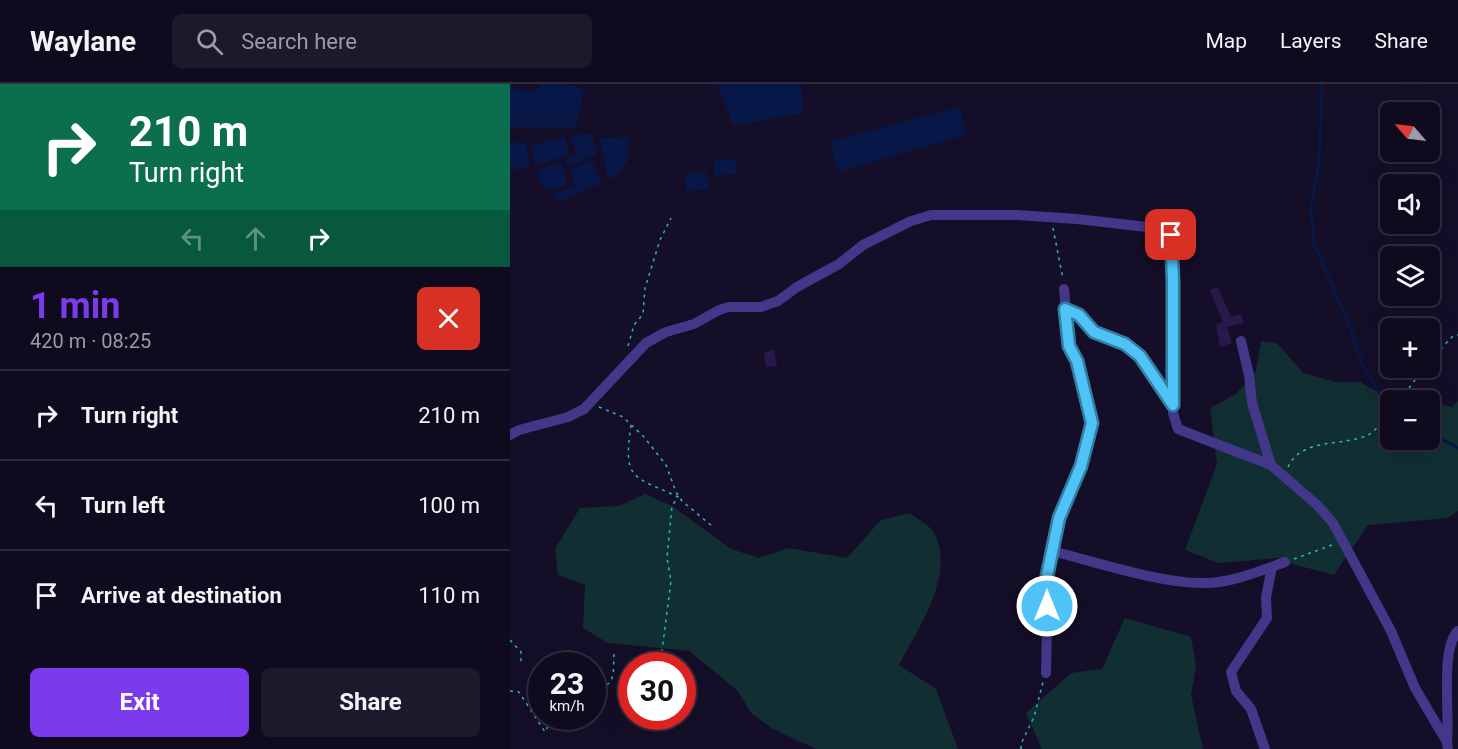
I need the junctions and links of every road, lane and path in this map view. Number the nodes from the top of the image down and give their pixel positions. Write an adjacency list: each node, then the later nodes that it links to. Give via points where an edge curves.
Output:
1 (1047, 217): 3 (path, via 1056,234); 9 (street, via 931,215 912,221 863,245 778,301 761,307 719,310 646,343); 10 (street, via 1156,227 1171,235)
2 (671, 218): 7 (path, via 645,288 643,314 634,325)
3 (1064, 289): 4 (street)
4 (1065, 309): 10 (street, via 1079,315 1094,332 1125,344 1140,356); 19 (street, via 1069,346 1077,361 1092,423 1081,466 1059,518)
5 (1458, 335): 8 (path)
6 (1241, 341): 14 (street, via 1252,403)
7 (628, 346)
8 (1440, 350)
9 (590, 404): 12 (path, via 624,417); 13 (street, via 568,417)
10 (1173, 405): 14 (street, via 1178,429)
11 (1380, 423): 15 (path, via 1370,434 1299,453)
12 (631, 425): 16 (path, via 666,465); 16 (path, via 627,455 630,470)
13 (510, 435)
14 (1271, 465): 15 (street)
15 (1284, 476): 18 (street, via 1333,523)
16 (678, 496): 17 (path); 24 (path, via 672,506 667,558 671,581)
17 (712, 526)
18 (1342, 542): 20 (path); 31 (street)
19 (1052, 551): 21 (street, via 1162,578 1206,584); 27 (street, via 1047,576)
20 (1285, 562): 21 (street)
21 (1272, 567): 33 (street, via 1266,597 1267,618 1231,672 1236,692 1251,710)
22 (1458, 632): 31 (street, via 1452,637 1447,660)
23 (510, 640): 26 (path, via 521,651)
24 (662, 652)
25 (614, 653): 28 (path, via 614,676)
26 (521, 663)
27 (1046, 673): 32 (path)
28 (606, 686)
29 (510, 691): 30 (path, via 519,692)
30 (528, 706)
31 (1448, 746)
32 (1022, 749)
33 (1265, 749)

